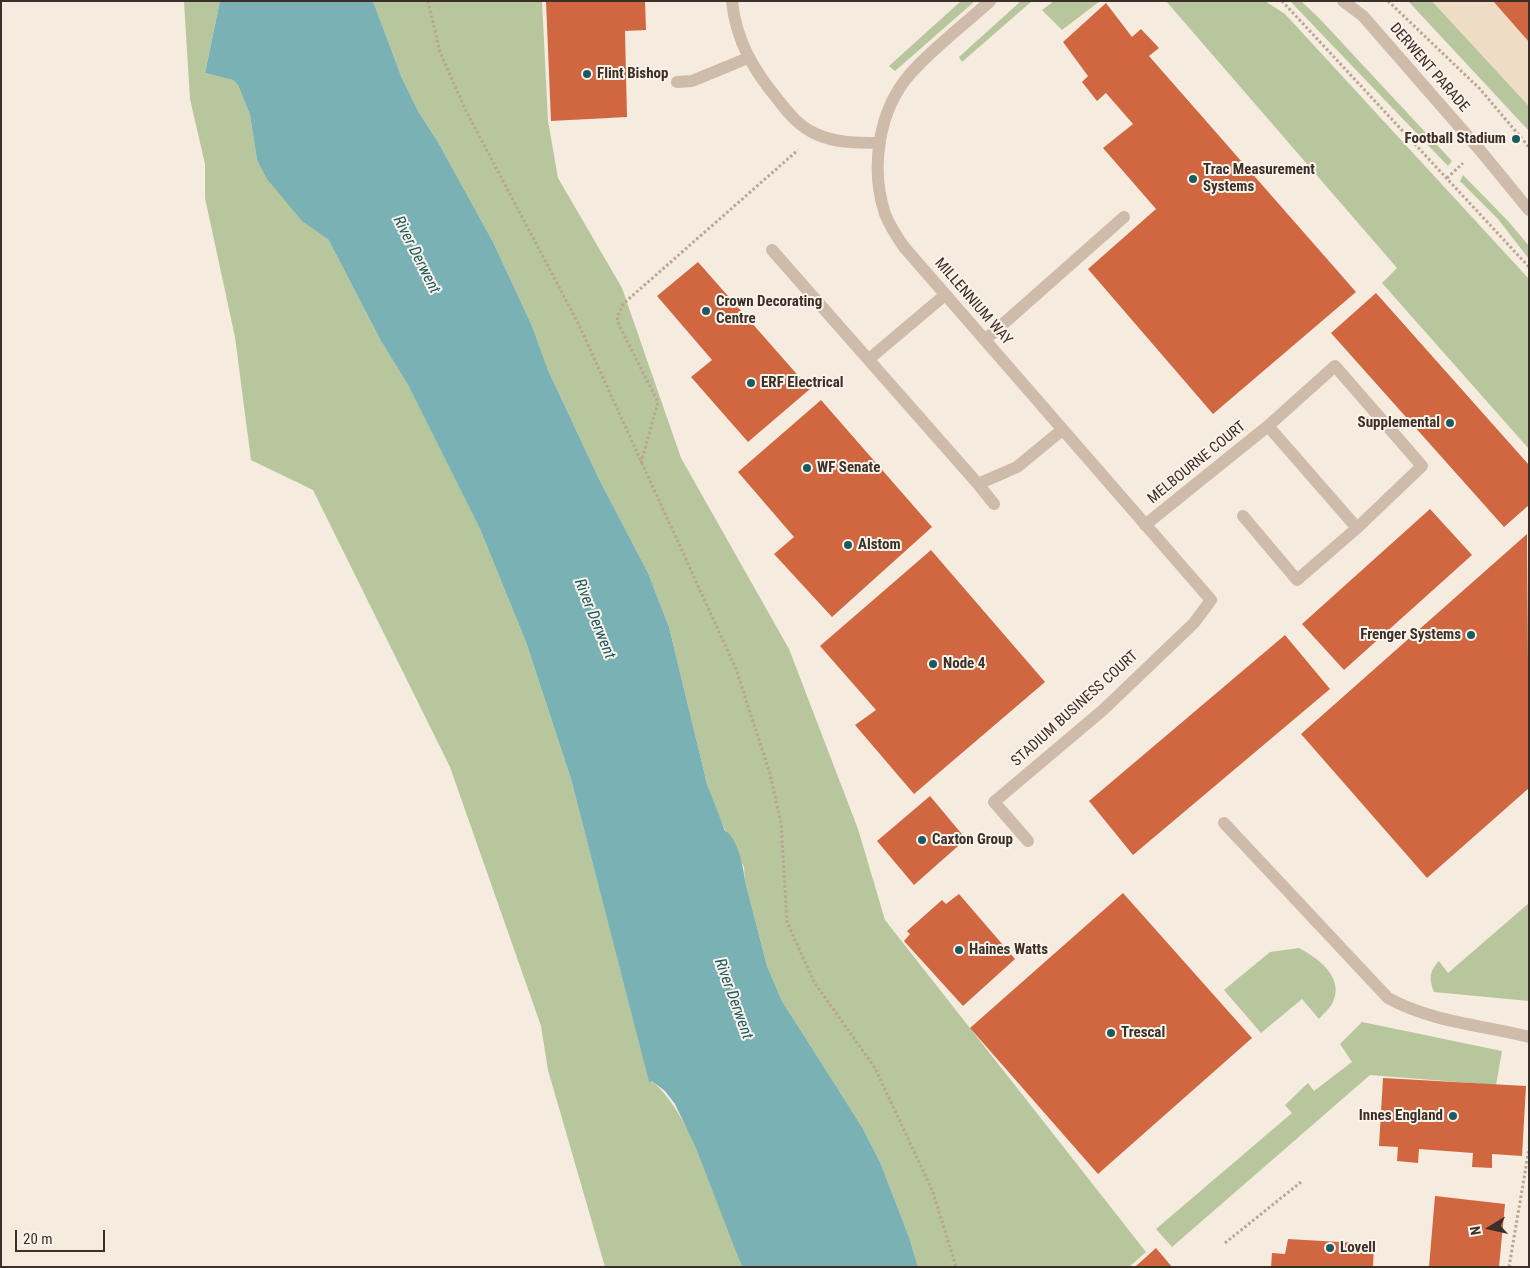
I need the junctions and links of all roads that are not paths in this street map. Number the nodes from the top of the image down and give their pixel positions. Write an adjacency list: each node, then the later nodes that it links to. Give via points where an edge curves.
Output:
1 (732, 1): 6 (street, via 737,30)
2 (990, 1): 8 (street, MILLENNIUM WAY, via 906,79 889,108)
3 (1343, 1): 5 (street, DERWENT PARADE)
4 (1355, 1): 5 (street, DERWENT PARADE)
5 (1363, 16): 9 (street, DERWENT PARADE)
6 (748, 58): 7 (street, via 692,81); 8 (street, via 794,120 815,134 846,141)
7 (677, 82)
8 (880, 143): 12 (street, MILLENNIUM WAY, via 879,187 889,224)
9 (1529, 210)
10 (1124, 217): 13 (street)
11 (772, 250): 14 (street)
12 (945, 295): 13 (street, MILLENNIUM WAY); 14 (street)
13 (985, 340): 16 (street, MILLENNIUM WAY)
14 (869, 359): 17 (street)
15 (1268, 426): 20 (street, MELBOURNE COURT); 21 (street, MELBOURNE COURT); 21 (street, MELBOURNE COURT, via 1335,366 1397,437 1422,466)
16 (1062, 430): 17 (street, via 1017,467); 20 (street, MILLENNIUM WAY)
17 (978, 484): 18 (street)
18 (994, 504)
19 (1242, 516): 21 (street, via 1297,580)
20 (1145, 525): 22 (street, MILLENNIUM WAY)
21 (1357, 528)
22 (1211, 600): 24 (street, STADIUM BUSINESS COURT, via 1194,623 1103,710 994,802)
23 (1224, 823): 25 (street, via 1388,998 1410,1010 1444,1020)
24 (1028, 841)
25 (1529, 1036)

